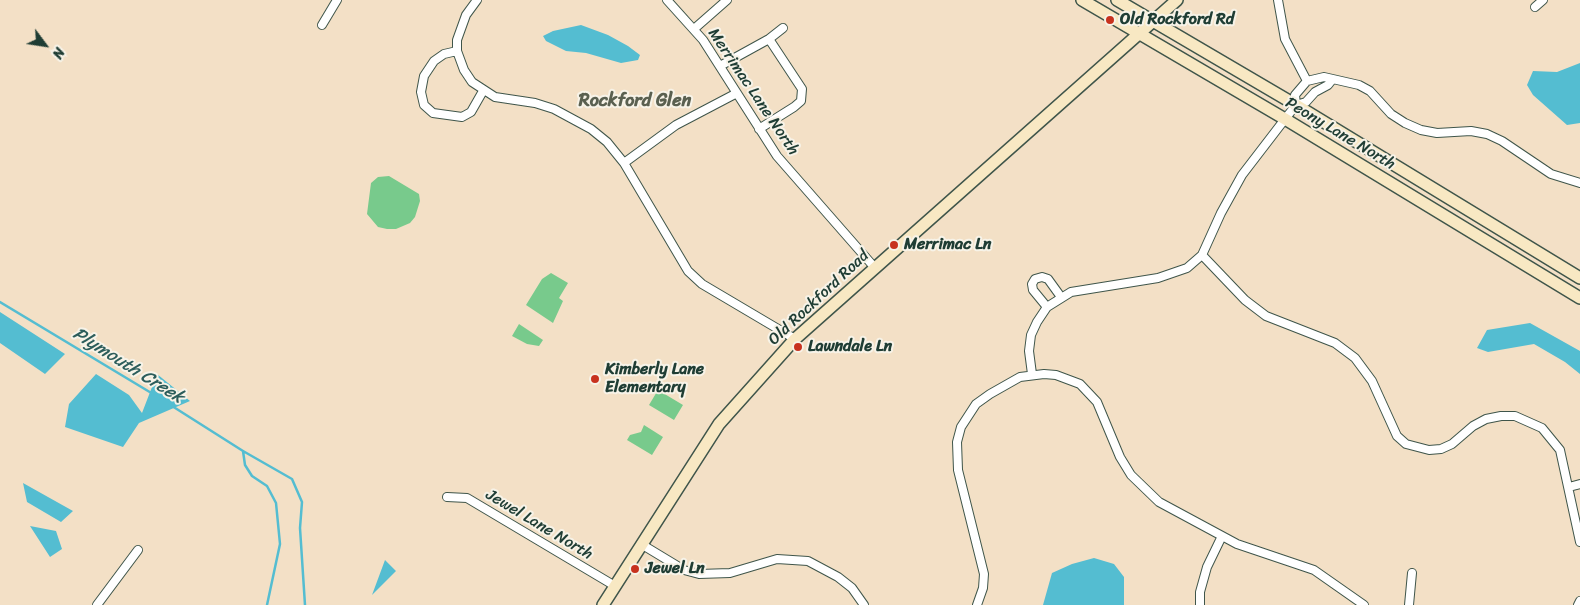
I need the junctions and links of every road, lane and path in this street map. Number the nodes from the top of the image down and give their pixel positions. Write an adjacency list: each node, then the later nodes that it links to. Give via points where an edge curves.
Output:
1 (337, 0): 12 (street)
2 (478, 0): 17 (street, via 460,28)
3 (667, 0): 14 (street, Merrimac Lane North)
4 (727, 0): 14 (street)
5 (1082, 0): 15 (main road, Peony Lane North)
6 (1117, 0): 11 (main road, Peony Lane North)
7 (1177, 0): 11 (main road, Old Rockford Road)
8 (1278, 0): 20 (street, via 1285,39)
9 (1543, 0): 10 (street)
10 (1535, 7)
11 (1152, 22): 15 (main road, Old Rockford Road); 23 (main road, Peony Lane North)
12 (322, 25)
13 (783, 28): 16 (street)
14 (694, 30): 18 (street, Merrimac Lane North)
15 (1139, 34): 24 (main road, Peony Lane North); 29 (main road, Old Rockford Road)
16 (769, 39): 18 (street); 25 (street, via 802,89 801,101)
17 (457, 51): 21 (street, via 464,70); 21 (street, via 434,61 424,76 421,92 424,104 433,113 462,117 471,112)
18 (720, 66): 22 (street, Merrimac Lane North)
19 (1332, 80): 20 (street, via 1324,77); 23 (street, via 1306,102); 27 (street, via 1359,85 1391,114 1421,130 1487,134 1551,174)
20 (1307, 81): 23 (street, via 1295,96)
21 (483, 91): 26 (street, via 495,98 548,107 573,118 607,142)
22 (737, 94): 25 (street, Merrimac Lane North); 26 (street, via 676,126)
23 (1296, 106): 24 (street); 30 (main road, Peony Lane North)
24 (1285, 119): 28 (street, via 1242,176); 32 (main road, Peony Lane North)
25 (759, 129): 29 (street, Merrimac Lane North, via 785,166)
26 (624, 163): 34 (street, via 688,271 702,284)
27 (1580, 183)
28 (1202, 255): 31 (street, via 1187,268 1173,274 1086,288); 37 (street, via 1260,313 1335,343 1356,358 1372,381 1397,436 1406,444 1429,450 1442,449 1486,420 1515,416 1542,428 1553,438 1560,450)
29 (875, 268): 34 (main road, Old Rockford Road)
30 (1580, 278)
31 (1061, 297): 33 (street); 33 (street, via 1048,279 1035,279 1033,290)
32 (1580, 298)
33 (1047, 307): 35 (street, via 1031,336)
34 (795, 339): 41 (main road, Old Rockford Road, via 719,424)
35 (1032, 374): 39 (street, via 1056,375 1080,384 1097,402 1120,457 1145,490 1174,512); 49 (street, via 1008,383 976,404 961,428 957,442 958,470 984,574)
36 (1580, 484): 37 (street)
37 (1569, 487): 40 (street)
38 (447, 497): 44 (street, Jewel Lane North, via 467,498)
39 (1222, 536): 50 (street, via 1207,568); 51 (street, via 1262,554 1314,570)
40 (1580, 542)
41 (641, 544): 44 (main road, Old Rockford Road); 48 (street, via 684,570 699,574 730,573 776,559 808,561 838,577 852,588)
42 (138, 550): 46 (street)
43 (1412, 573): 52 (street)
44 (615, 586): 47 (main road, Old Rockford Road)
45 (1580, 601): 53 (street)
46 (97, 605)
47 (603, 605)
48 (864, 605)
49 (977, 605)
50 (1200, 605)
51 (1364, 605)
52 (1409, 605)
53 (1578, 605)

